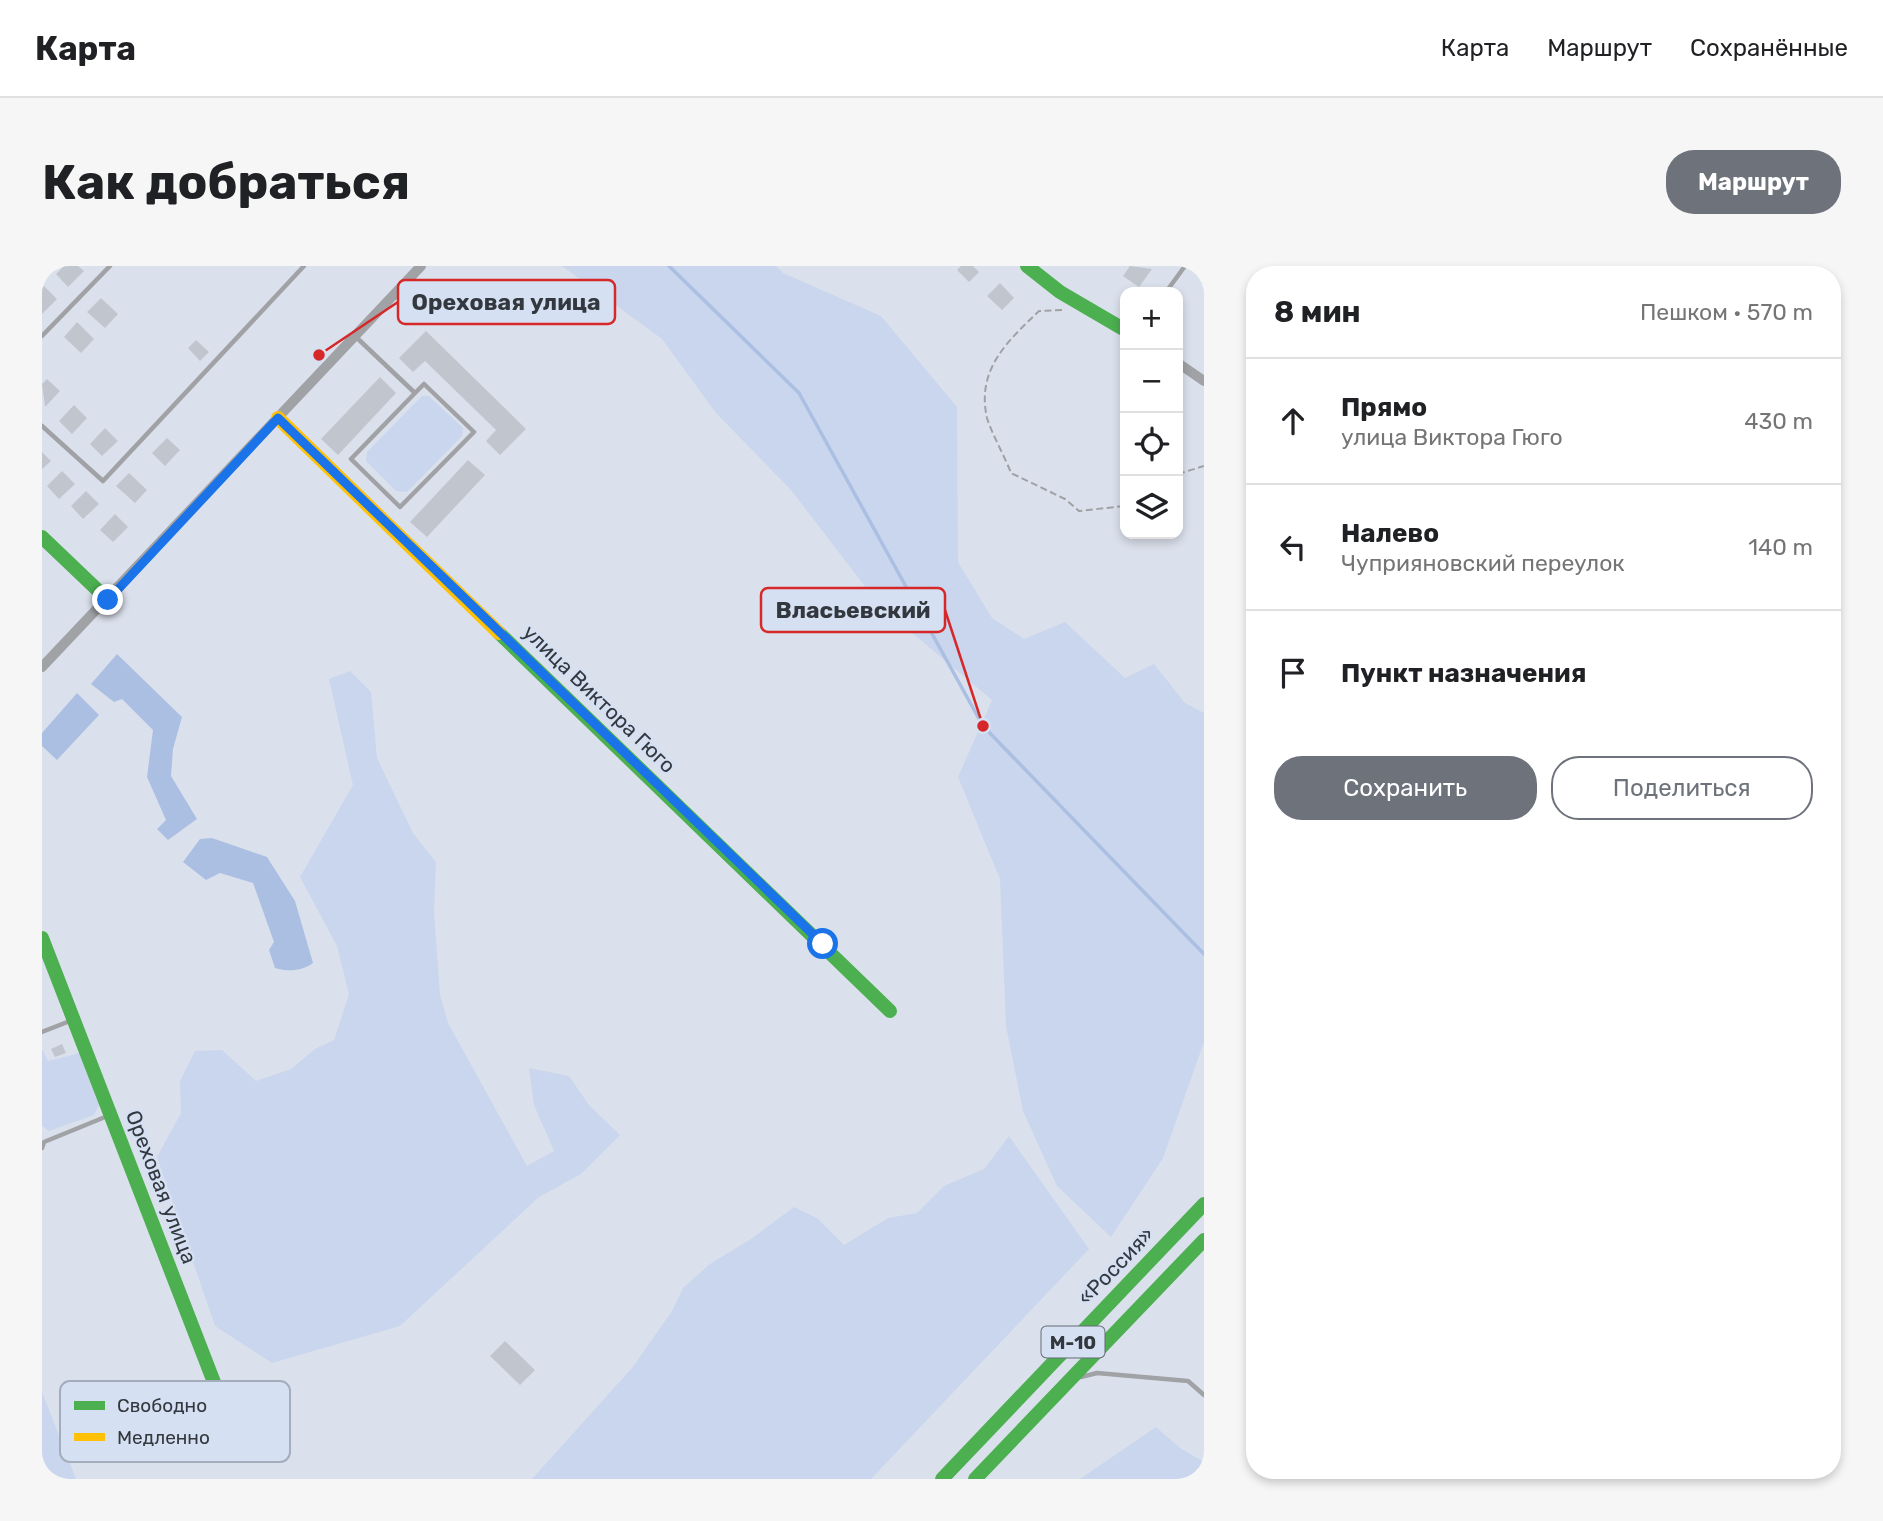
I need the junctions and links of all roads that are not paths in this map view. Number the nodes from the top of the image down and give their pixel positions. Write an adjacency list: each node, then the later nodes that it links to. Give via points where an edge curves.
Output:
1 (110, 266): 8 (lane)
2 (304, 266): 14 (lane, via 103,481)
3 (421, 266): 9 (street)
4 (1027, 266): 7 (main road, via 1060,292)
5 (1185, 266): 6 (lane)
6 (1170, 287)
7 (1120, 327)
8 (42, 336)
9 (355, 337): 12 (lane); 13 (street)
10 (1183, 366): 11 (street)
11 (1204, 381)
12 (415, 393): 12 (lane, via 351,459 400,507 474,432 424,384)
13 (278, 418): 16 (street); 19 (main road, улица Виктора Гюго)
14 (42, 426)
15 (42, 537): 16 (main road)
16 (108, 600): 17 (street)
17 (42, 667)
18 (42, 938): 20 (main road, Ореховая улица)
19 (890, 1011)
20 (74, 1020): 21 (lane); 22 (main road, Ореховая улица)
21 (42, 1032)
22 (110, 1115): 23 (lane); 27 (main road, Ореховая улица)
23 (43, 1140): 24 (lane)
24 (42, 1148)
25 (1204, 1204): 30 (main road, «Россия» / М-10)
26 (1204, 1240): 28 (main road, М-10)
27 (214, 1381)
28 (1054, 1394): 29 (lane, via 1079,1377 1097,1373 1188,1381); 31 (main road, М-10)
29 (1204, 1395)
30 (942, 1479)
31 (975, 1479)

